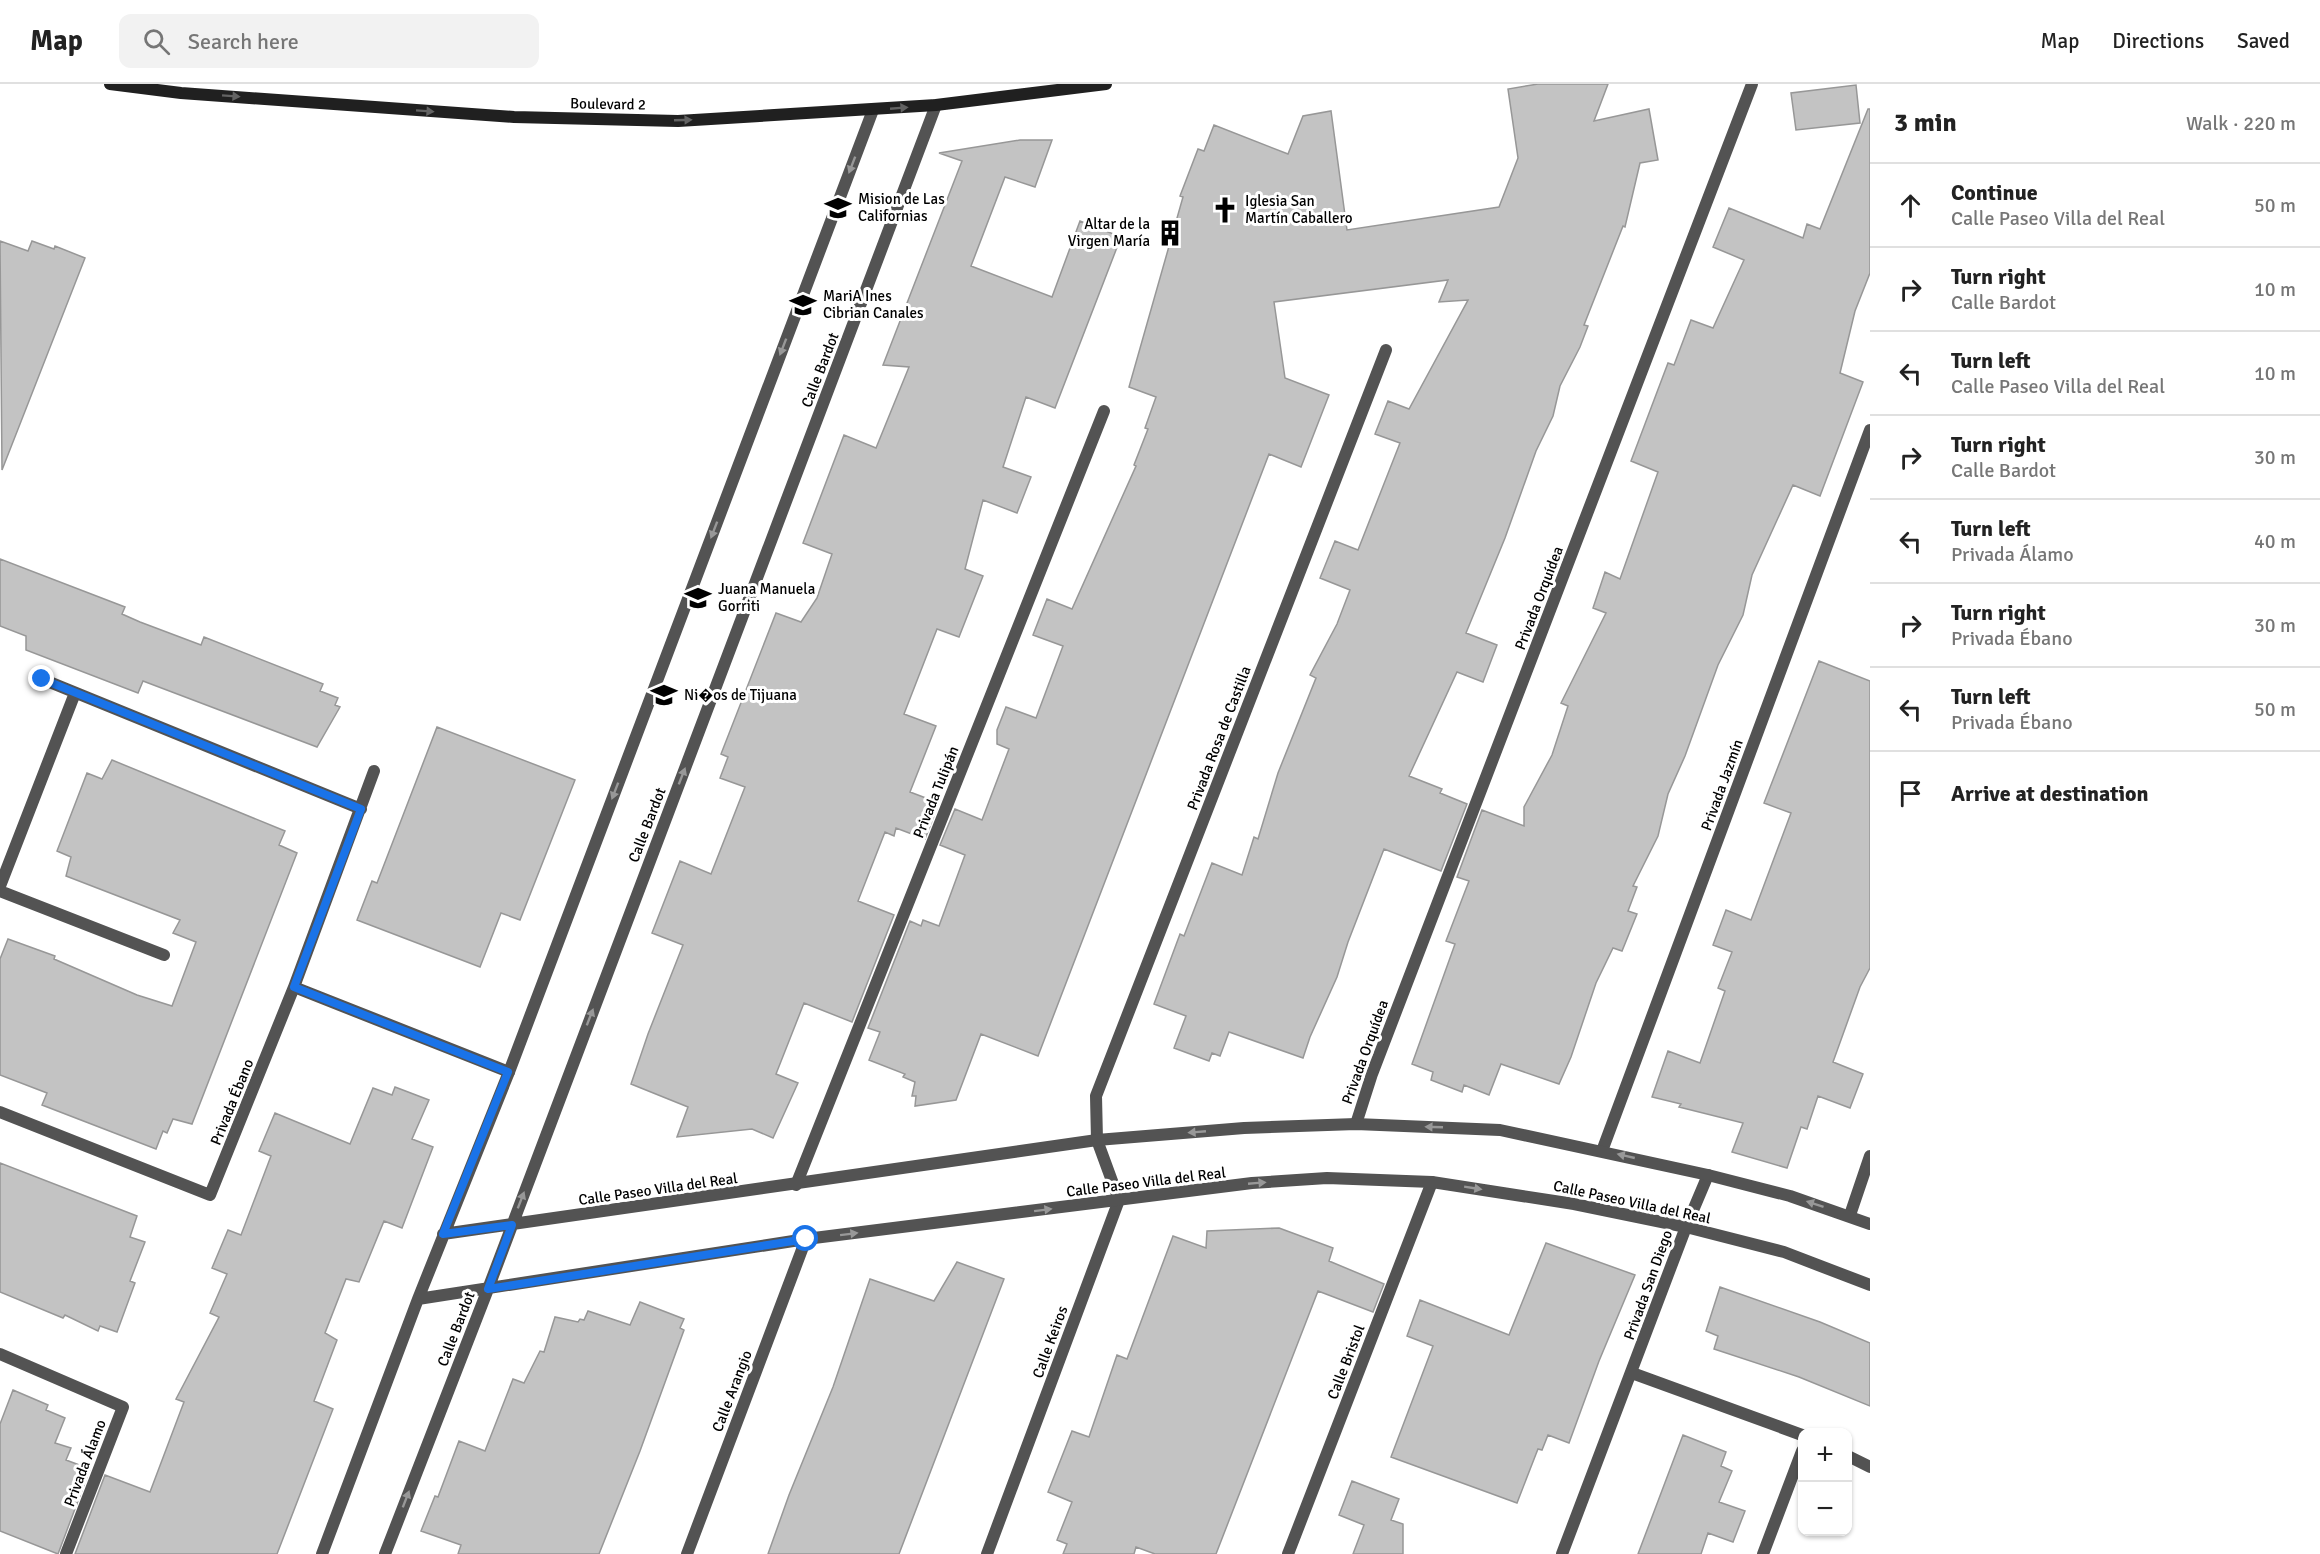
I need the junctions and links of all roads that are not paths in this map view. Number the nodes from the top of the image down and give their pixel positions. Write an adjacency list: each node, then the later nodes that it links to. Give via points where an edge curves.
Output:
1 (110, 84): 5 (main road, Boulevard 2, one-way to 5, via 181,93 514,117 678,121)
2 (1106, 84): 4 (main road, Boulevard 2)
3 (1752, 84): 19 (street, Privada Orquídea, via 1380,1052)
4 (936, 105): 5 (main road, Boulevard 2, one-way to 4); 29 (street, Calle Bardot, one-way to 4)
5 (873, 110): 17 (street, one-way to 17)
6 (1386, 350): 20 (street, Privada Rosa de Castilla, via 1096,1095)
7 (1104, 411): 25 (street, Privada Tulipán)
8 (1870, 430): 21 (street, Privada Jazmín)
9 (42, 679): 10 (street)
10 (75, 693): 12 (street); 13 (street)
11 (374, 771): 12 (street, Privada Ébano)
12 (361, 809): 16 (street, Privada Ébano)
13 (0, 886)
14 (0, 891): 15 (street)
15 (164, 955)
16 (294, 987): 17 (street); 18 (street, Privada Ébano, via 210,1195)
17 (508, 1072): 31 (street)
18 (0, 1112)
19 (1356, 1124): 20 (street, Calle Paseo Villa del Real, one-way to 20); 21 (street, Calle Paseo Villa del Real, one-way to 19, via 1500,1130)
20 (1097, 1140): 25 (street, Calle Paseo Villa del Real); 26 (street)
21 (1602, 1151): 23 (street, Calle Paseo Villa del Real, one-way to 21)
22 (1870, 1156): 27 (street)
23 (1708, 1175): 27 (street, Calle Paseo Villa del Real, one-way to 23); 30 (street, Privada San Diego)
24 (1432, 1182): 26 (street, Calle Paseo Villa del Real, one-way to 24, via 1316,1179); 30 (street, Calle Paseo Villa del Real, one-way to 30, via 1574,1204); 47 (street, Calle Bristol)
25 (796, 1185): 29 (street, Calle Paseo Villa del Real)
26 (1119, 1200): 32 (street, Calle Paseo Villa del Real, one-way to 26); 46 (street, Calle Keiros)
27 (1850, 1215): 28 (street, Calle Paseo Villa del Real)
28 (1870, 1224)
29 (512, 1225): 31 (street, Calle Paseo Villa del Real); 34 (street, Calle Bardot)
30 (1686, 1227): 33 (street, Calle Paseo Villa del Real, via 1784,1252); 37 (street, Privada San Diego)
31 (443, 1234): 35 (street)
32 (806, 1239): 34 (street, Calle Paseo Villa del Real); 45 (street, Calle Arangio)
33 (1870, 1286)
34 (488, 1289): 35 (street, Calle Paseo Villa del Real); 44 (street, Calle Bardot, one-way to 34)
35 (418, 1299): 43 (street)
36 (0, 1354): 42 (street, Privada Álamo, via 123,1407)
37 (1632, 1373): 38 (street); 48 (street, Privada San Diego)
38 (1798, 1433)
39 (1852, 1458): 41 (street)
40 (1798, 1464): 49 (street)
41 (1870, 1467)
42 (66, 1554)
43 (322, 1554)
44 (385, 1554)
45 (687, 1554)
46 (987, 1554)
47 (1288, 1554)
48 (1562, 1554)
49 (1763, 1554)

